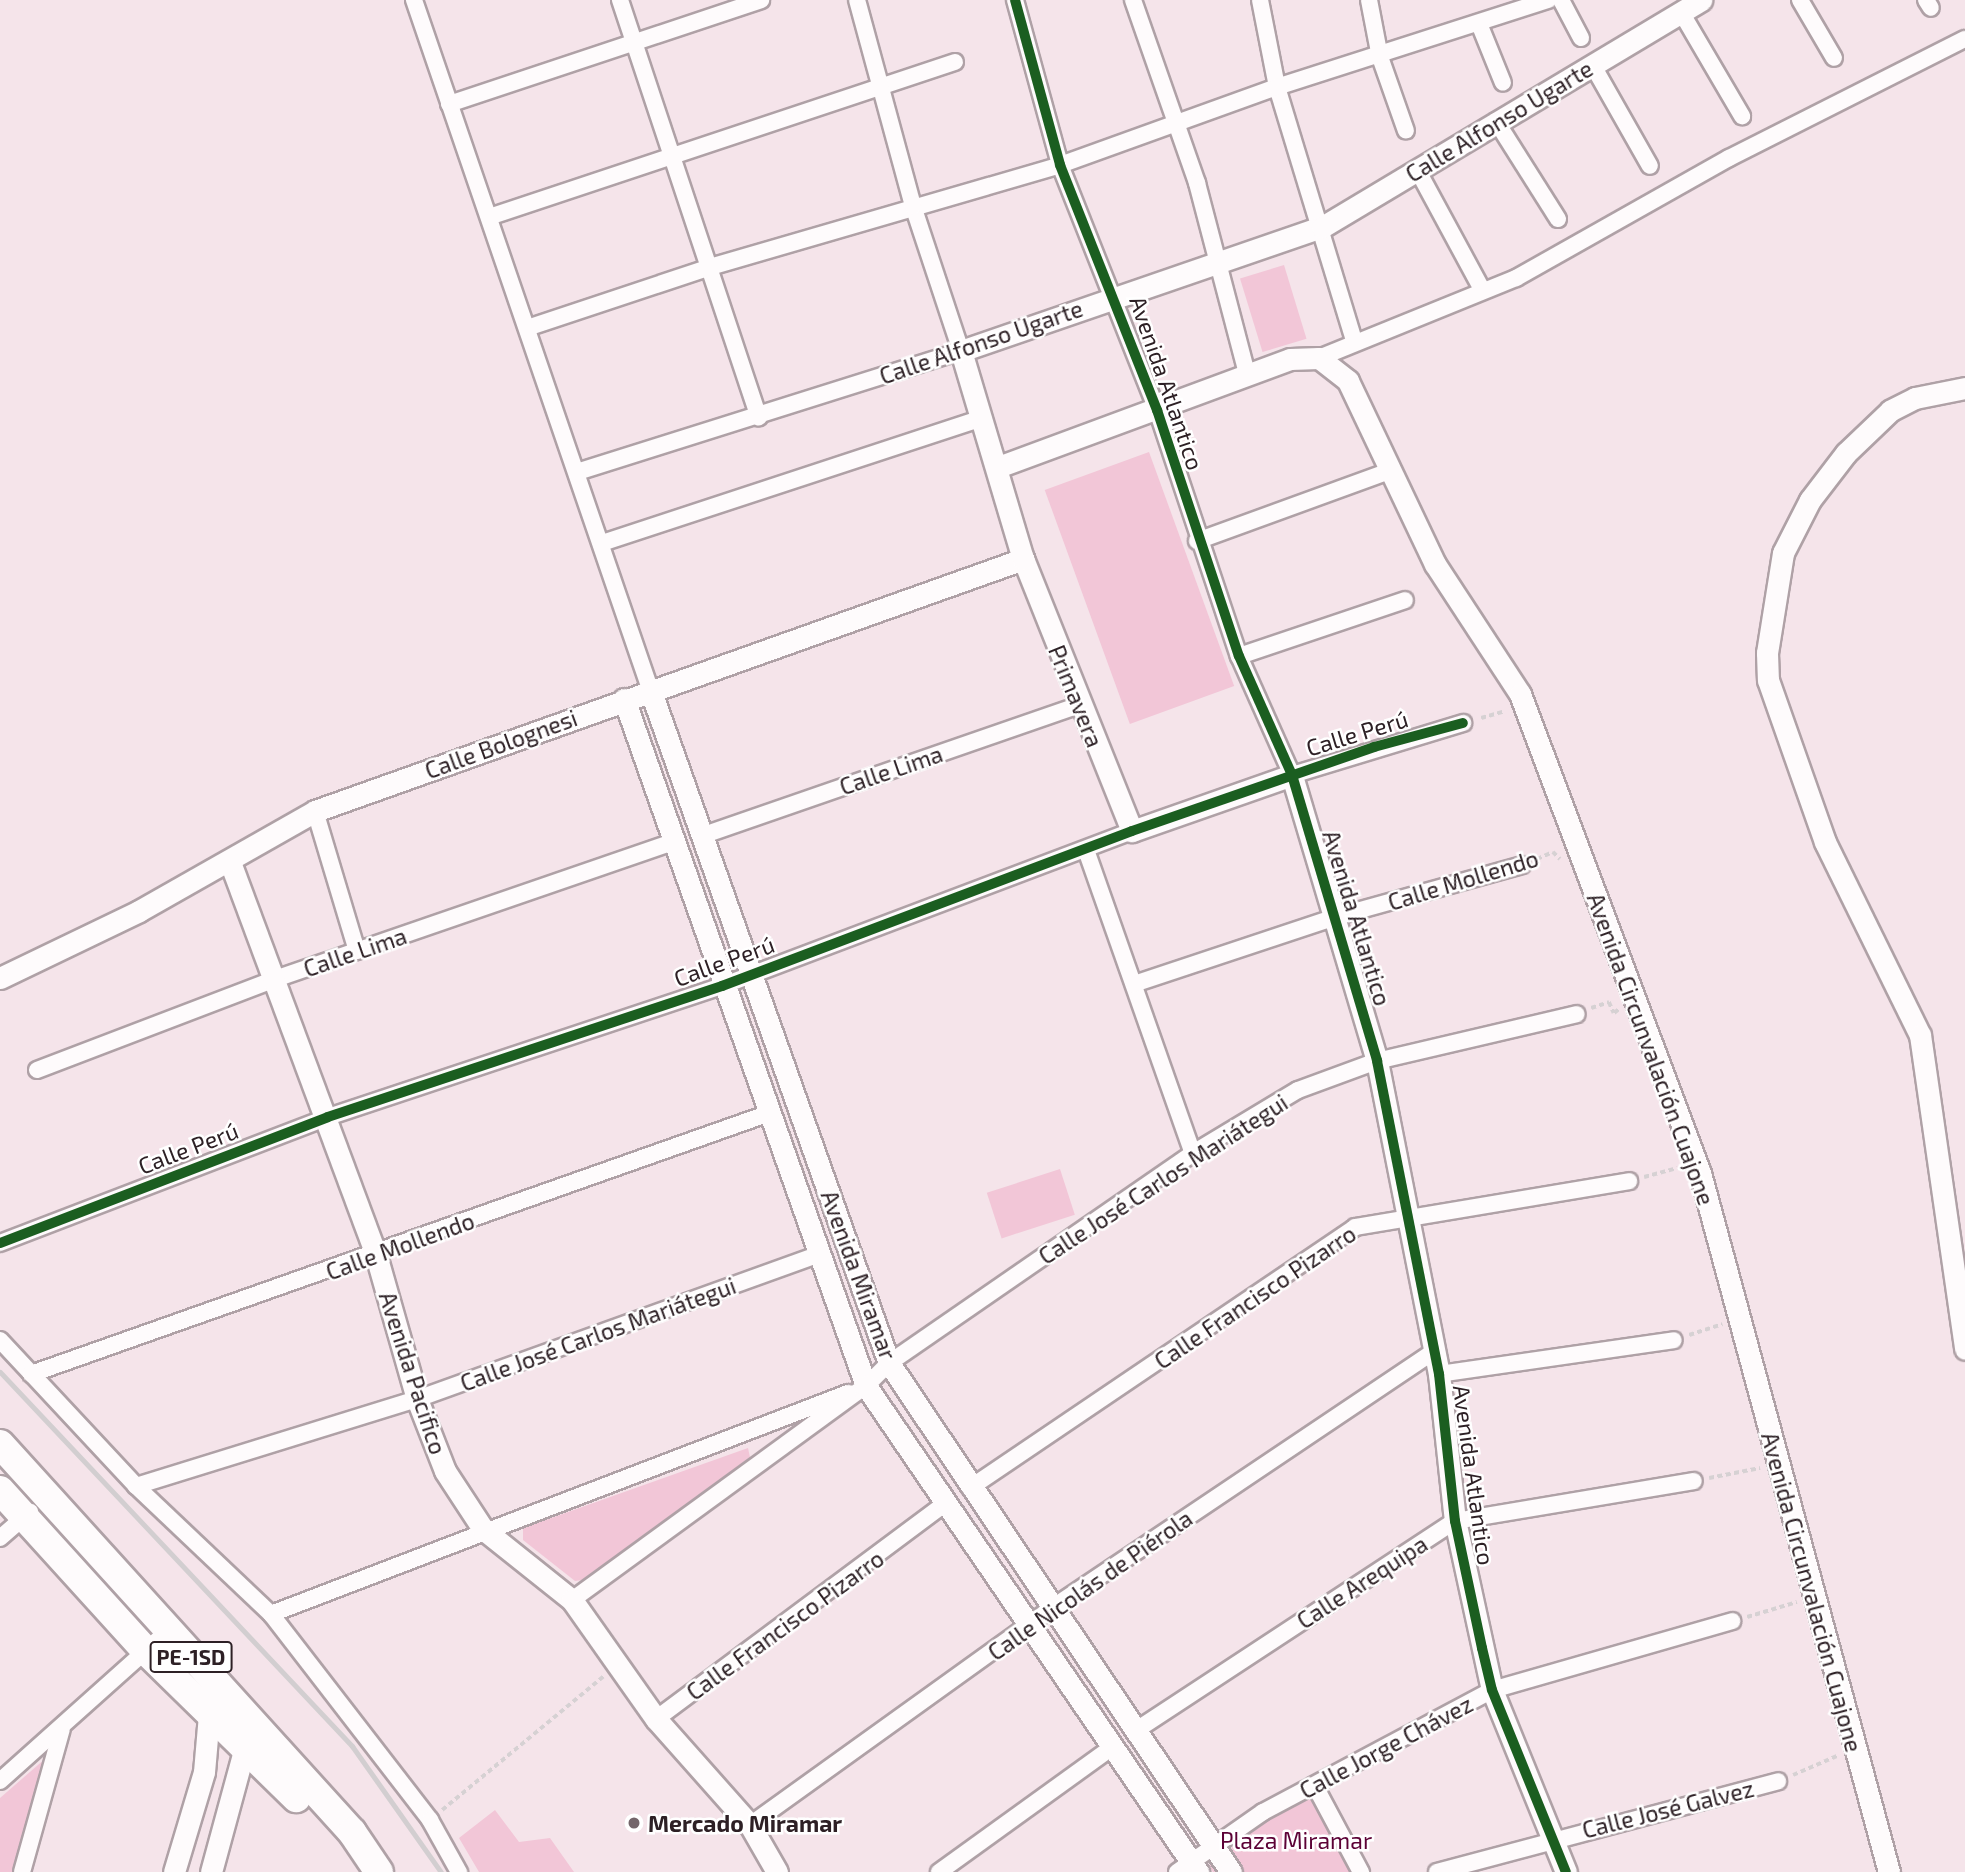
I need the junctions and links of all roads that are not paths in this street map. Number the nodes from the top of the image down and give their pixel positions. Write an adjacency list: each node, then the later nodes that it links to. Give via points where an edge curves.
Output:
1 (414, 0): 25 (street)
2 (620, 0): 17 (street)
3 (761, 0): 17 (street)
4 (857, 0): 23 (street)
5 (1015, 0): 31 (street, Avenida Atlantico)
6 (1133, 0): 28 (street)
7 (1260, 0): 24 (street)
8 (1369, 0): 18 (street)
9 (1548, 0): 14 (street)
10 (1561, 0): 15 (street)
11 (1702, 0): 13 (main road, Calle Alfonso Ugarte)
12 (1800, 0): 19 (street)
13 (1681, 12): 21 (main road, Calle Alfonso Ugarte); 26 (street)
14 (1480, 26): 18 (street); 22 (street)
15 (1581, 38)
16 (1965, 39): 40 (street)
17 (635, 44): 25 (street); 30 (street)
18 (1380, 57): 24 (street); 29 (street)
19 (1834, 58)
20 (955, 62): 23 (street)
21 (1592, 64): 27 (main road, Calle Alfonso Ugarte); 32 (street)
22 (1503, 83)
23 (883, 84): 30 (street); 34 (street)
24 (1277, 86): 28 (street); 37 (street)
25 (449, 104): 35 (street)
26 (1742, 116)
27 (1496, 121): 33 (main road, Calle Alfonso Ugarte); 36 (street)
28 (1177, 122): 31 (street); 38 (street)
29 (1406, 131)
30 (672, 155): 35 (street); 39 (street)
31 (1060, 164): 34 (street); 41 (street, Avenida Atlantico)
32 (1650, 166)
33 (1418, 171): 37 (main road, Calle Alfonso Ugarte); 40 (street)
34 (913, 206): 39 (street); 44 (street)
35 (489, 217): 42 (street)
36 (1558, 219)
37 (1322, 227): 38 (main road, Calle Alfonso Ugarte); 43 (street)
38 (1220, 262): 41 (main road, Calle Alfonso Ugarte); 46 (street)
39 (710, 267): 42 (street); 49 (street)
40 (1483, 290): 43 (street)
41 (1114, 296): 44 (main road, Calle Alfonso Ugarte); 48 (street, Avenida Atlantico)
42 (527, 328): 53 (street)
43 (1354, 341): 45 (street)
44 (961, 351): 49 (street, Calle Alfonso Ugarte); 50 (main road, Primavera)
45 (1319, 358): 46 (main road, via 1290,359); 52 (main road, Avenida Circunvalación Cuajone, via 1348,380)
46 (1247, 374): 48 (main road)
47 (1965, 388): 91 (main road, via 1915,398 1890,411 1846,453 1810,500 1783,553 1767,653 1769,680 1825,842 1920,1035)
48 (1157, 410): 51 (main road); 54 (street, Avenida Atlantico)
49 (760, 417): 53 (street, Calle Alfonso Ugarte)
50 (982, 418): 51 (main road, Primavera); 55 (street)
51 (998, 467): 56 (main road, Primavera)
52 (1389, 471): 54 (street); 144 (main road, Avenida Circunvalación Cuajone, via 1435,564 1523,702 1696,1163)
53 (577, 472): 55 (street)
54 (1197, 541): 58 (street, Avenida Atlantico)
55 (602, 543): 59 (street)
56 (1023, 559): 59 (main road, Calle Bolognesi); 61 (main road, Primavera)
57 (1405, 600): 58 (street)
58 (1238, 656): 63 (street, Avenida Atlantico)
59 (650, 689): 60 (main road, Calle Bolognesi); 66 (main road, Avenida Miramar)
60 (624, 699): 64 (main road, Calle Bolognesi); 67 (main road, Avenida Miramar)
61 (1079, 705): 65 (main road, Primavera); 66 (street, Calle Lima)
62 (1464, 723): 63 (street, Calle Perú)
63 (1292, 775): 65 (main road, Calle Perú); 71 (main road, Avenida Atlantico)
64 (314, 811): 69 (main road, Calle Bolognesi); 72 (street)
65 (1132, 831): 68 (street, Calle Perú)
66 (704, 835): 73 (main road, Avenida Miramar)
67 (676, 841): 72 (street, Calle Lima); 77 (main road, Avenida Miramar)
68 (1086, 850): 73 (street, Calle Perú); 76 (street)
69 (230, 862): 74 (main road, Calle Bolognesi); 75 (main road, Avenida Pacifico)
70 (1522, 865): 71 (street, Calle Mollendo)
71 (1335, 917): 76 (street, Calle Mollendo); 79 (main road, Avenida Atlantico)
72 (357, 951): 75 (street, Calle Lima)
73 (752, 973): 77 (street, Calle Perú); 93 (main road, Avenida Miramar)
74 (0, 978)
75 (275, 979): 80 (street, Calle Lima); 82 (main road, Avenida Pacifico)
76 (1134, 984): 83 (street)
77 (722, 986): 81 (main road, Avenida Miramar); 82 (street, Calle Perú)
78 (1577, 1014): 79 (street, Calle José Carlos Mariátegui)
79 (1377, 1061): 83 (street, Calle José Carlos Mariátegui, via 1298,1090); 85 (main road, Avenida Atlantico)
80 (37, 1070)
81 (767, 1114): 87 (street, Calle Mollendo); 88 (main road, Avenida Miramar)
82 (328, 1117): 86 (street, Calle Perú); 87 (main road, Avenida Pacifico)
83 (1193, 1153): 93 (street, Calle José Carlos Mariátegui)
84 (1629, 1181): 85 (street, Calle Francisco Pizarro)
85 (1408, 1214): 92 (main road, Avenida Atlantico); 101 (street, Calle Francisco Pizarro, via 1355,1227)
86 (0, 1243)
87 (376, 1255): 94 (street, Calle Mollendo); 97 (main road, Avenida Pacifico)
88 (818, 1255): 96 (main road, Avenida Miramar); 97 (street, Calle José Carlos Mariátegui)
89 (0, 1340): 94 (street)
90 (1674, 1340): 95 (street)
91 (1965, 1349)
92 (1435, 1351): 95 (main road, Avenida Atlantico); 110 (street, Calle Nicolás de Piérola)
93 (890, 1363): 96 (street, Calle José Carlos Mariátegui); 101 (main road, Avenida Miramar)
94 (31, 1374): 100 (street)
95 (1439, 1374): 106 (main road, Avenida Atlantico)
96 (866, 1386): 104 (main road, Avenida Miramar); 107 (street); 109 (street, Calle José Carlos Mariátegui)
97 (417, 1399): 100 (street, Calle José Carlos Mariátegui); 107 (main road, Avenida Pacifico, via 445,1471)
98 (0, 1444): 103 (highway, PE-1SD)
99 (1694, 1481): 106 (street, Calle Arequipa)
100 (136, 1486): 111 (street)
101 (970, 1488): 110 (main road, Avenida Miramar)
102 (0, 1490): 105 (highway, PE-1SD)
103 (46, 1500): 105 (street); 114 (highway, PE-1SD)
104 (946, 1503): 113 (main road, Avenida Miramar); 119 (street, Calle Francisco Pizarro)
105 (22, 1518): 108 (street); 115 (highway, PE-1SD)
106 (1455, 1521): 117 (main road, Avenida Atlantico); 122 (street, Calle Arequipa)
107 (483, 1529): 109 (main road, Avenida Pacifico); 111 (street)
108 (0, 1538)
109 (572, 1600): 119 (main road, Avenida Pacifico)
110 (1052, 1608): 113 (street, Calle Nicolás de Piérola); 122 (main road, Avenida Miramar)
111 (271, 1614): 137 (street, via 430,1820)
112 (1732, 1621): 117 (street, Calle Jorge Chávez)
113 (1029, 1627): 123 (main road, Avenida Miramar); 128 (street, Calle Nicolás de Piérola)
114 (168, 1631): 115 (street); 116 (highway, PE-1SD)
115 (147, 1652): 118 (highway, PE-1SD); 121 (street)
116 (213, 1681): 118 (main road); 120 (highway, PE-1SD)
117 (1492, 1690): 127 (street, Calle Jorge Chávez); 129 (main road, Avenida Atlantico)
118 (209, 1714): 124 (highway, PE-1SD); 133 (main road, via 204,1772)
119 (656, 1719): 128 (main road, Avenida Pacifico)
120 (250, 1722): 124 (main road); 136 (highway, PE-1SD, via 352,1832)
121 (62, 1729): 125 (street); 132 (street)
122 (1135, 1731): 130 (main road, Avenida Miramar)
123 (1114, 1746): 131 (main road, Avenida Miramar); 139 (street)
124 (245, 1752): 134 (main road); 135 (highway, PE-1SD, via 307,1808)
125 (0, 1781)
126 (1778, 1782): 129 (street, Calle José Galvez)
127 (1315, 1786): 130 (street, Calle Jorge Chávez, via 1263,1812); 141 (street)
128 (750, 1825): 138 (main road, Avenida Pacifico)
129 (1552, 1837): 142 (street, Calle José Galvez); 143 (main road, Avenida Atlantico)
130 (1215, 1847): 131 (street, Calle Jorge Chávez); 140 (main road, Avenida Miramar)
131 (1189, 1869)
132 (22, 1872)
133 (174, 1872)
134 (211, 1872)
135 (362, 1872)
136 (379, 1872)
137 (458, 1872)
138 (777, 1872)
139 (939, 1872)
140 (1231, 1872)
141 (1361, 1872)
142 (1437, 1872)
143 (1566, 1872)
144 (1889, 1872)

